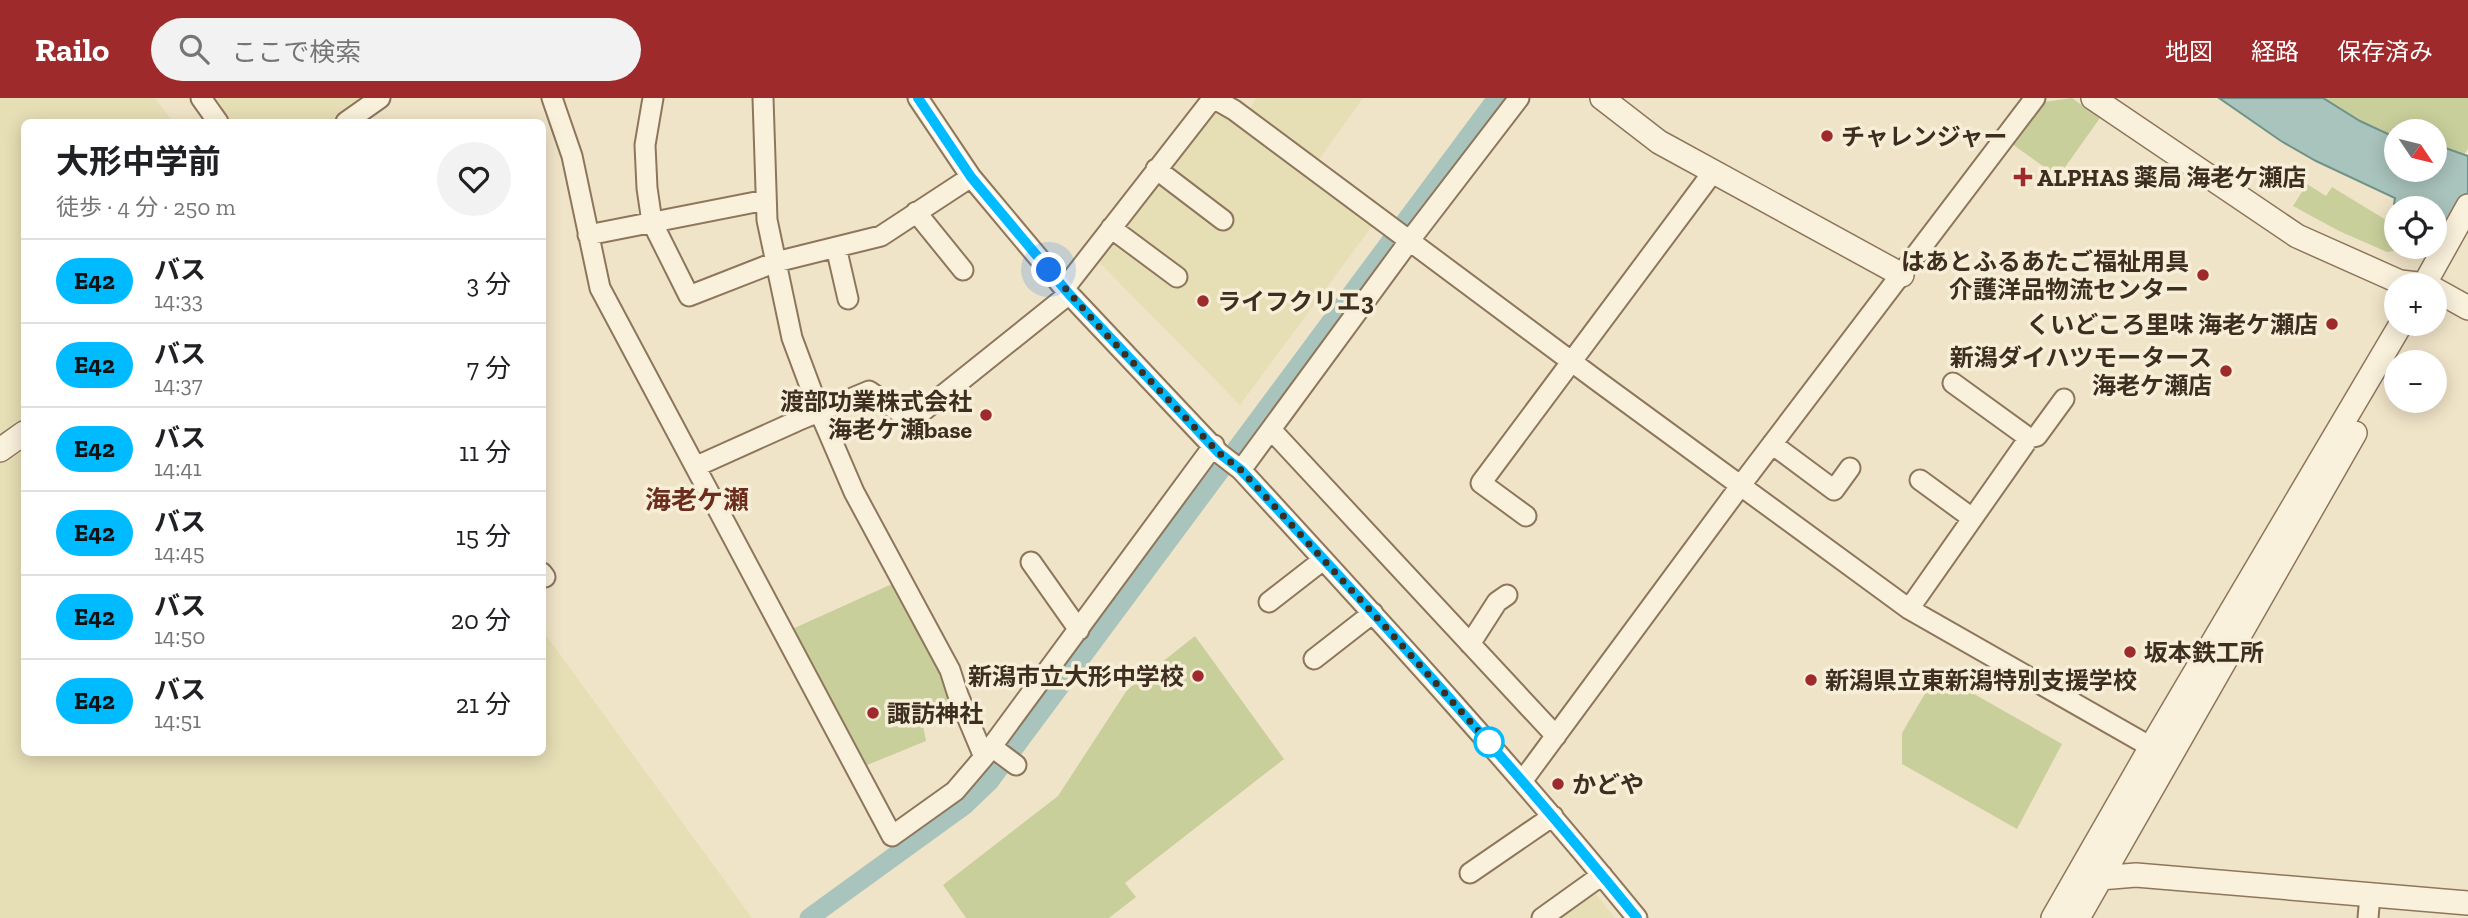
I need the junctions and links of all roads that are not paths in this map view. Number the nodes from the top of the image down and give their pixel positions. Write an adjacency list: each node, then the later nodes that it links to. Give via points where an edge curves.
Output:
1 (201, 98): 12 (street)
2 (380, 98): 13 (street)
3 (552, 98): 24 (street, via 572,156)
4 (653, 98): 21 (street, via 645,145)
5 (763, 98): 17 (street)
6 (918, 98): 16 (street)
7 (1519, 98): 25 (street)
8 (1602, 98): 15 (street, via 1659,142)
9 (2035, 98): 31 (street)
10 (2093, 98): 32 (street, via 2297,236)
11 (1238, 104): 14 (street, via 1213,98); 25 (street)
12 (216, 119)
13 (350, 119)
14 (1156, 169): 20 (street); 22 (street)
15 (1713, 172): 31 (street); 40 (street)
16 (971, 177): 19 (street); 34 (street)
17 (766, 200): 21 (street); 27 (street)
18 (2468, 206): 28 (street)
19 (916, 212): 26 (street, via 881,236); 29 (street)
20 (1223, 220)
21 (652, 222): 24 (street); 27 (street, via 689,296)
22 (1111, 228): 33 (street); 34 (street)
23 (2468, 234): 28 (street)
24 (588, 235): 50 (street, via 600,288)
25 (1410, 240): 40 (street); 51 (street)
26 (836, 247): 27 (street); 36 (street)
27 (776, 262): 43 (street, via 793,338)
28 (2443, 265): 30 (street)
29 (963, 270)
30 (2438, 273)
31 (1902, 275): 47 (street)
32 (2384, 275)
33 (1177, 277)
34 (1066, 291): 43 (street, via 918,415 899,412 869,391); 48 (street)
35 (2447, 295): 37 (street)
36 (848, 299)
37 (2466, 302)
38 (2394, 336): 67 (street)
39 (2410, 336): 74 (street)
40 (1573, 362): 54 (street); 55 (street, via 1481,483)
41 (1953, 383): 46 (street)
42 (2064, 399): 46 (street, via 2037,436)
43 (820, 412): 50 (street); 68 (street, via 854,492 950,670)
44 (21, 435): 49 (street)
45 (1277, 436): 64 (street)
46 (2029, 438): 56 (street)
47 (1772, 444): 52 (street, via 1834,491); 54 (street)
48 (1217, 449): 51 (street); 63 (street)
49 (0, 450)
50 (696, 467): 68 (street, via 892,835 955,791)
51 (1237, 468): 57 (street)
52 (1850, 468)
53 (1920, 480): 56 (street)
54 (1741, 485): 61 (street); 66 (street)
55 (1526, 516)
56 (1972, 518): 61 (street)
57 (1323, 560): 60 (street); 62 (street)
58 (1031, 562): 63 (street)
59 (1507, 595): 64 (street, via 1497,602)
60 (1269, 602)
61 (1909, 609): 67 (street)
62 (1373, 613): 65 (street); 70 (street)
63 (1079, 630): 68 (street)
64 (1470, 644): 66 (street)
65 (1314, 659)
66 (1556, 736): 70 (street)
67 (2151, 747): 79 (street)
68 (988, 752): 69 (street)
69 (1016, 765)
70 (1523, 780): 71 (street)
71 (1553, 816): 72 (street); 73 (street)
72 (1470, 873)
73 (1602, 875): 77 (street); 78 (street)
74 (2100, 878): 75 (street, via 2136,874); 80 (street)
75 (2370, 895): 76 (street); 81 (street)
76 (2468, 903)
77 (1542, 918)
78 (1637, 918)
79 (2053, 918)
80 (2078, 918)
81 (2368, 918)

